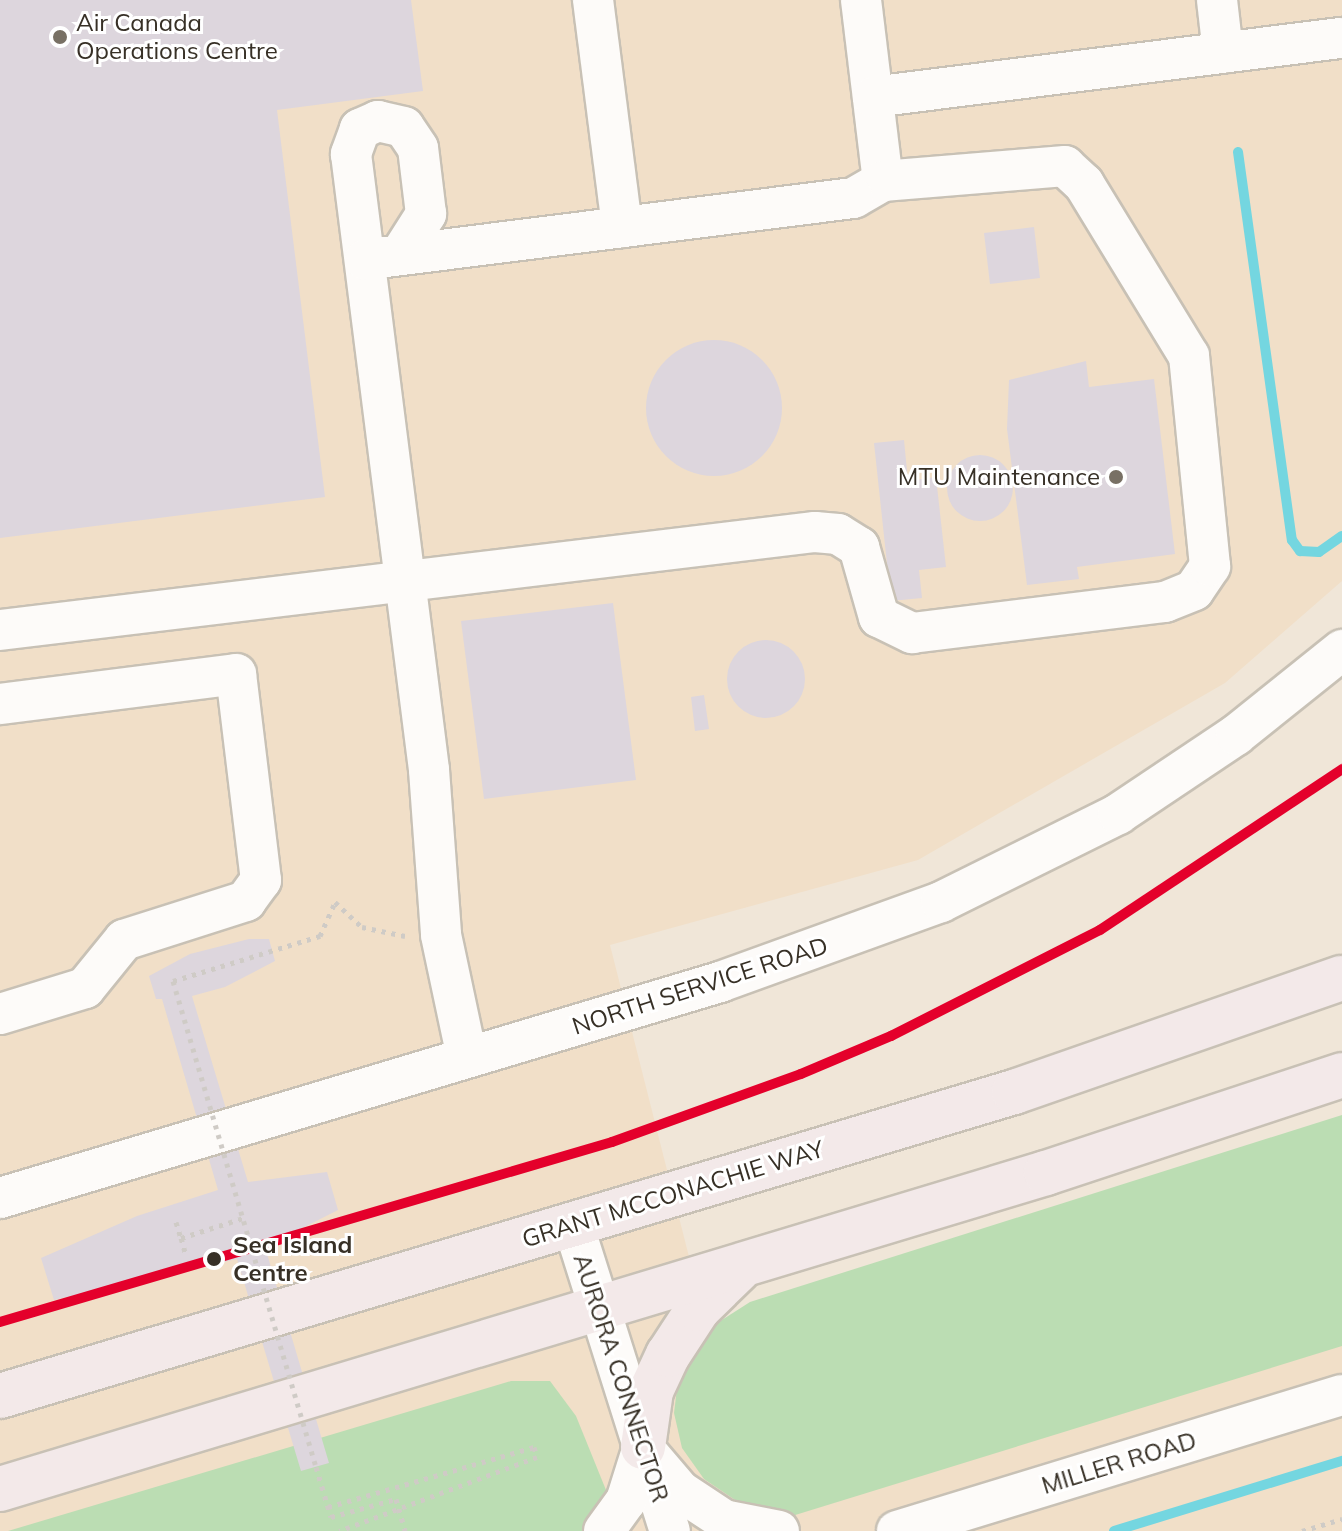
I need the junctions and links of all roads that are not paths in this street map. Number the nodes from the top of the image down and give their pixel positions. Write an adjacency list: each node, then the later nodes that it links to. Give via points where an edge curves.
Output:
1 (593, 0): 8 (street)
2 (861, 0): 6 (street)
3 (1217, 0): 5 (street)
4 (1342, 38): 5 (street)
5 (1223, 53): 6 (street)
6 (873, 97): 7 (street)
7 (883, 181): 8 (street, via 853,198); 9 (street, via 1055,163 1084,184 1189,356 1213,550 1208,572 1194,590 1165,602 900,631 879,617 859,547 838,534 815,532)
8 (622, 227): 9 (street, via 382,258)
9 (406, 579): 10 (street); 15 (street, via 441,935)
10 (0, 630)
11 (1342, 650): 15 (street, NORTH SERVICE ROAD, via 1154,792 941,902 720,982)
12 (0, 704): 14 (street, via 236,674 261,880 246,901 124,940 85,988)
13 (1342, 978): 18 (main road, GRANT MCCONACHIE WAY, via 1014,1092)
14 (0, 1014)
15 (467, 1057): 17 (street, NORTH SERVICE ROAD)
16 (1342, 1075): 19 (main road)
17 (0, 1198)
18 (573, 1224): 20 (street, AURORA CONNECTOR); 22 (main road, GRANT MCCONACHIE WAY)
19 (745, 1263): 20 (main road); 23 (main road, via 698,1309 668,1355 651,1391)
20 (599, 1307): 23 (street, AURORA CONNECTOR); 24 (main road)
21 (1342, 1395): 28 (street, MILLER ROAD)
22 (0, 1396)
23 (643, 1447): 25 (street, via 626,1501); 26 (street, AURORA CONNECTOR); 27 (street, via 680,1491 724,1520)
24 (0, 1489)
25 (604, 1531)
26 (670, 1531)
27 (779, 1531)
28 (897, 1531)

